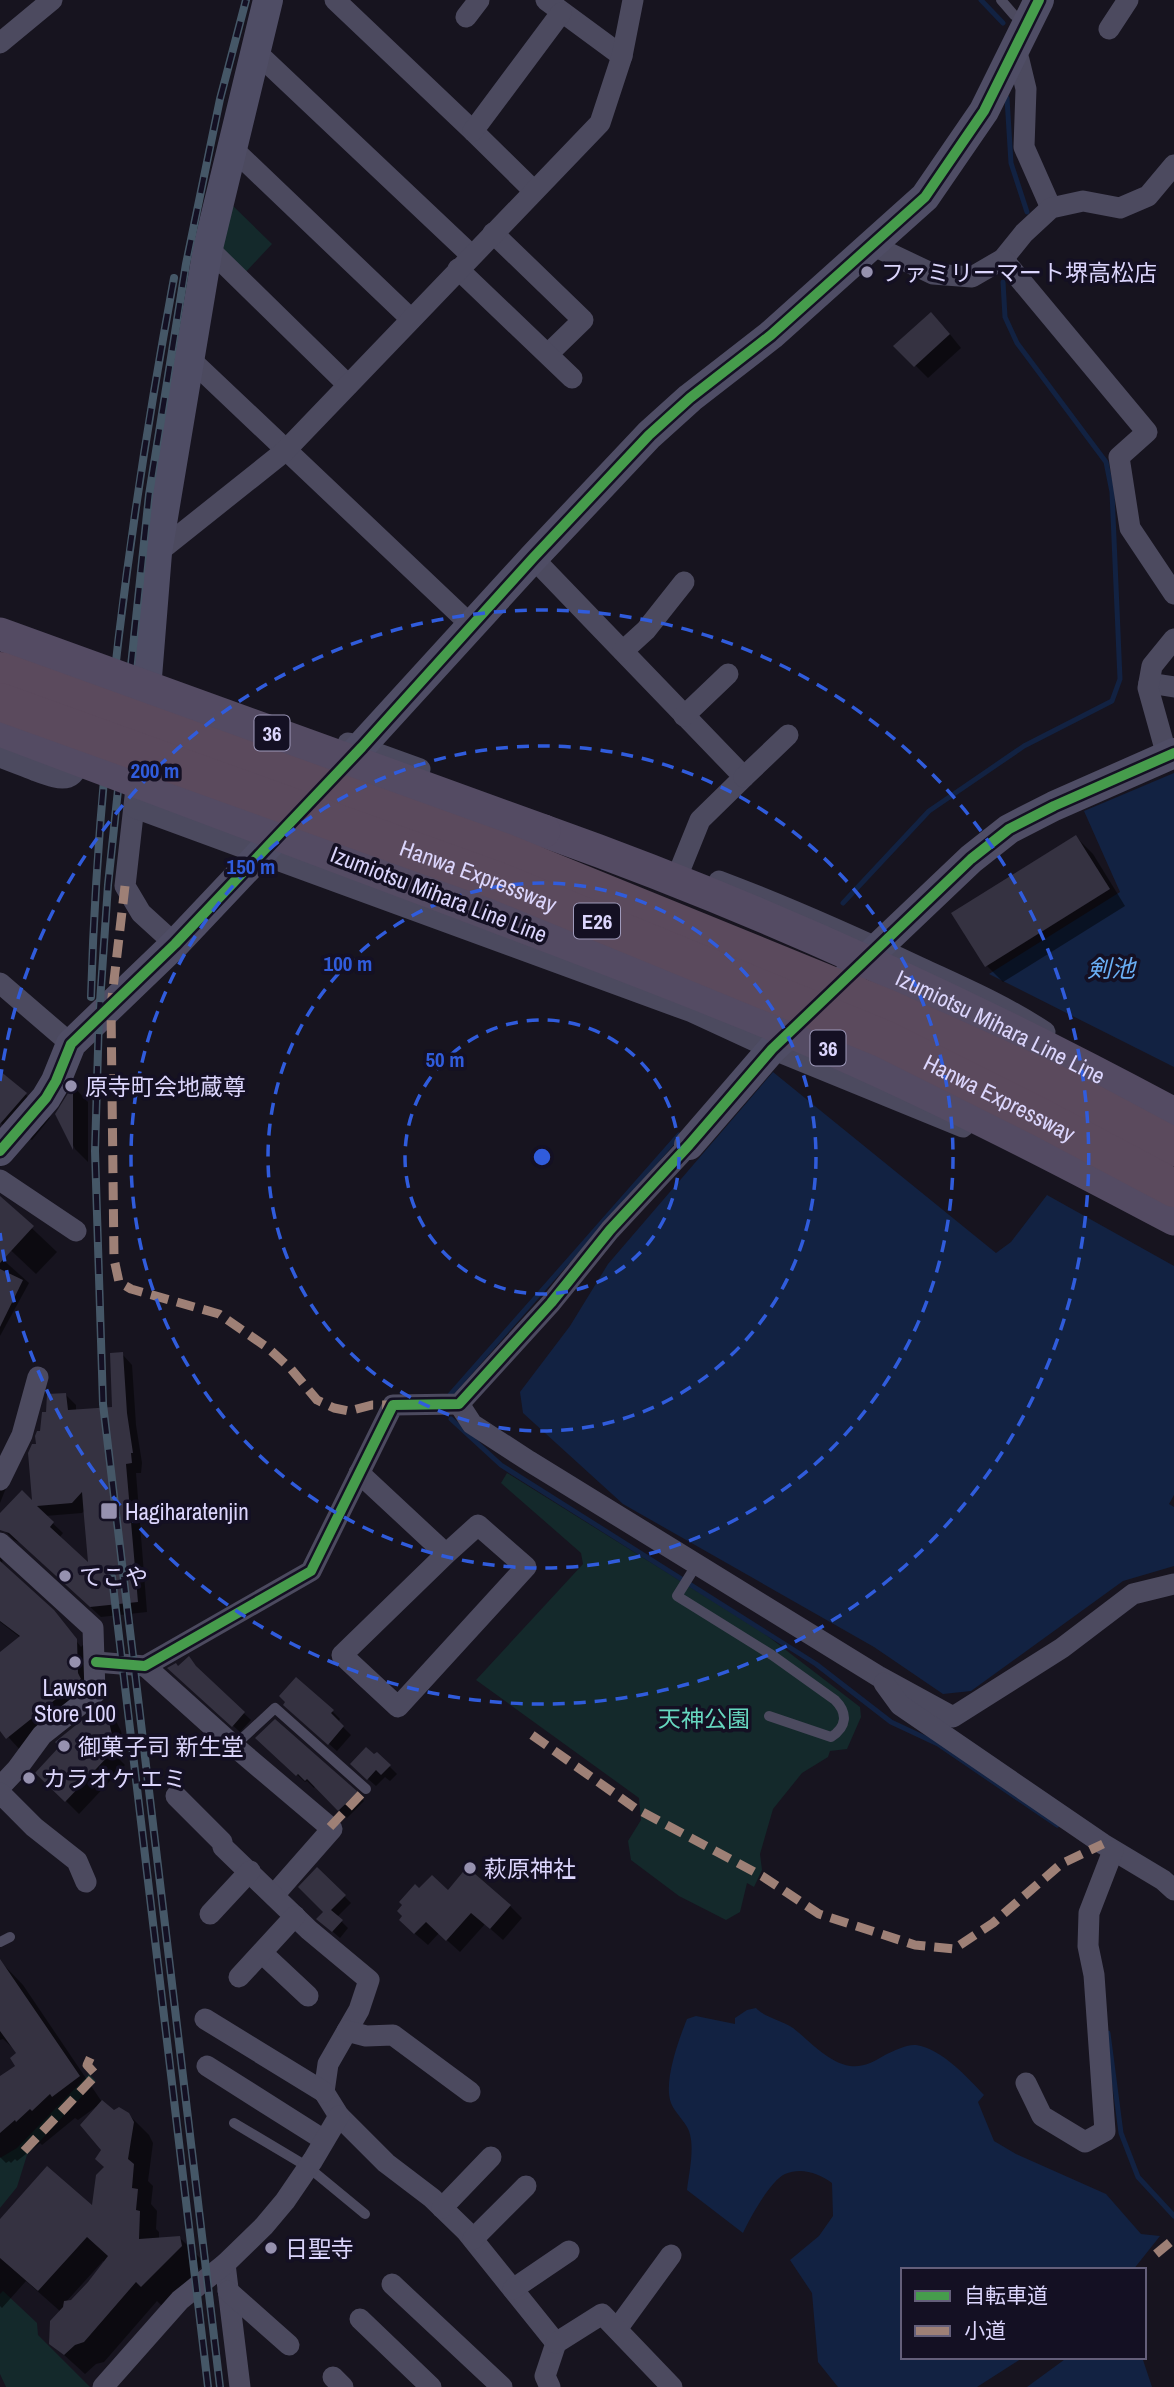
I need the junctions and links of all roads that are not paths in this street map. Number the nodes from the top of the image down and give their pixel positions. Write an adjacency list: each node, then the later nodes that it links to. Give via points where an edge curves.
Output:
1 (52, 0): 10 (street)
2 (268, 0): 11 (street)
3 (335, 0): 14 (street)
4 (633, 0): 13 (street)
5 (1001, 0): 8 (lane, via 1014,15)
6 (1128, 0): 9 (street)
7 (554, 6): 13 (street); 14 (street)
8 (1033, 12): 12 (street)
9 (1109, 29)
10 (0, 43)
11 (254, 50): 15 (street); 23 (street)
12 (1013, 54): 18 (street, via 1019,60 1026,89 1024,147); 20 (street, via 984,111 925,197)
13 (622, 56): 17 (street, via 600,123)
14 (473, 131): 17 (street)
15 (232, 148): 21 (street); 24 (street)
16 (1174, 165): 18 (street, via 1148,196 1121,208 1083,201)
17 (534, 191): 19 (street)
18 (1051, 208): 22 (street)
19 (493, 233): 23 (street); 25 (street, via 583,320)
20 (872, 245): 22 (street, via 933,274 972,277); 31 (street, via 649,435)
21 (208, 248): 26 (street); 28 (street)
22 (1003, 259): 33 (street, via 1147,432 1119,457 1130,528)
23 (465, 262): 24 (street); 25 (street)
24 (411, 319): 28 (street)
25 (548, 354): 27 (street)
26 (190, 358): 29 (street); 30 (street)
27 (572, 378)
28 (348, 386): 29 (street)
29 (285, 451): 30 (street); 35 (street)
30 (157, 553): 41 (street)
31 (533, 558): 35 (street); 38 (street)
32 (684, 582): 38 (street)
33 (1174, 594)
34 (0, 617): 50 (street, via 90,651 79,763 74,772 57,779)
35 (472, 626): 48 (street)
36 (0, 634): 56 (main road, Izumiotsu Mihara Line Line / 36, bridge)
37 (1174, 639): 42 (street, via 1152,666)
38 (623, 651): 45 (street)
39 (0, 671): 62 (highway, Hanwa Expressway / E26, bridge, via 506,853 889,1009 1058,1085)
40 (728, 674): 45 (street)
41 (147, 677): 48 (street); 52 (street)
42 (1149, 683): 43 (street); 49 (street)
43 (1174, 687)
44 (0, 702): 65 (highway, Hanwa Expressway / E26, bridge, via 498,881 871,1034)
45 (684, 716): 51 (street)
46 (0, 730): 58 (main road, Izumiotsu Mihara Line Line / 36, bridge, via 699,994)
47 (788, 735): 51 (street)
48 (362, 747): 53 (street); 54 (street)
49 (1170, 755): 56 (street, via 1009,829)
50 (0, 757)
51 (744, 777): 54 (street, via 700,820)
52 (135, 808): 53 (street); 55 (street, via 125,886 141,913)
53 (261, 853): 55 (street); 58 (street)
54 (681, 867): 56 (street, via 759,896)
55 (175, 944): 59 (street)
56 (871, 954): 58 (street); 60 (main road, Izumiotsu Mihara Line Line / 36)
57 (0, 983): 59 (street)
58 (782, 1041): 61 (street); 66 (main road, Izumiotsu Mihara Line Line / 36, via 1042,1148)
59 (71, 1044): 63 (street, via 46,1098)
60 (1174, 1114)
61 (689, 1145): 69 (street)
62 (1174, 1147)
63 (0, 1151)
64 (0, 1180): 67 (street)
65 (1174, 1188)
66 (1174, 1219)
67 (76, 1231)
68 (38, 1377): 71 (street, via 22,1435)
69 (459, 1404): 70 (street, via 393,1405); 74 (street, via 472,1424)
70 (359, 1473): 73 (street); 77 (street, via 311,1572)
71 (0, 1480)
72 (0, 1543): 76 (street, via 93,1628)
73 (446, 1554): 73 (street, via 478,1525 526,1567 398,1707 342,1655)
74 (696, 1564): 78 (street); 79 (lane, via 677,1595 772,1655 835,1700 845,1715 844,1725 831,1737)
75 (1174, 1584): 78 (street, via 1133,1594 1062,1648 953,1717)
76 (96, 1662): 77 (street); 81 (street, via 95,1693 42,1735)
77 (145, 1666): 80 (street)
78 (878, 1676): 85 (street, via 900,1704)
79 (769, 1716)
80 (234, 1746): 82 (lane, via 275,1708); 89 (street, via 332,1829)
81 (0, 1787)
82 (366, 1789)
83 (0, 1793): 87 (street, via 77,1861)
84 (176, 1796): 86 (street)
85 (1113, 1851): 88 (street); 98 (street, via 1089,1913 1088,1946 1105,2132 1085,2142 1042,2116)
86 (250, 1871): 89 (street); 90 (street)
87 (86, 1882)
88 (1174, 1890)
89 (274, 1895): 91 (street)
90 (209, 1914)
91 (295, 1916): 92 (street); 96 (street, via 369,1980)
92 (262, 1953): 93 (street); 94 (street)
93 (239, 1977)
94 (308, 1996)
95 (205, 2019): 99 (street)
96 (347, 2031): 99 (street, via 328,2064); 100 (street, via 393,2035 438,2055)
97 (207, 2066): 103 (street)
98 (1026, 2083)
99 (324, 2092): 101 (street)
100 (470, 2092)
101 (339, 2116): 103 (street); 107 (street, via 386,2163)
102 (234, 2123): 105 (lane)
103 (324, 2140): 105 (street)
104 (491, 2157): 107 (street)
105 (308, 2168): 108 (lane); 112 (street, via 285,2202)
106 (526, 2186): 109 (street)
107 (442, 2208): 109 (street)
108 (365, 2214)
109 (473, 2239): 114 (street)
110 (569, 2251): 114 (street)
111 (671, 2255): 117 (street)
112 (225, 2263): 115 (street); 120 (street, via 180,2300)
113 (392, 2284): 124 (street)
114 (513, 2289): 118 (street)
115 (228, 2291): 119 (street); 122 (street)
116 (360, 2319): 123 (street)
117 (617, 2329): 118 (street, via 602,2314); 125 (street)
118 (556, 2343): 121 (street)
119 (289, 2345)
120 (114, 2383)
121 (543, 2383)
122 (240, 2387)
123 (431, 2387)
124 (502, 2387)
125 (672, 2387)

